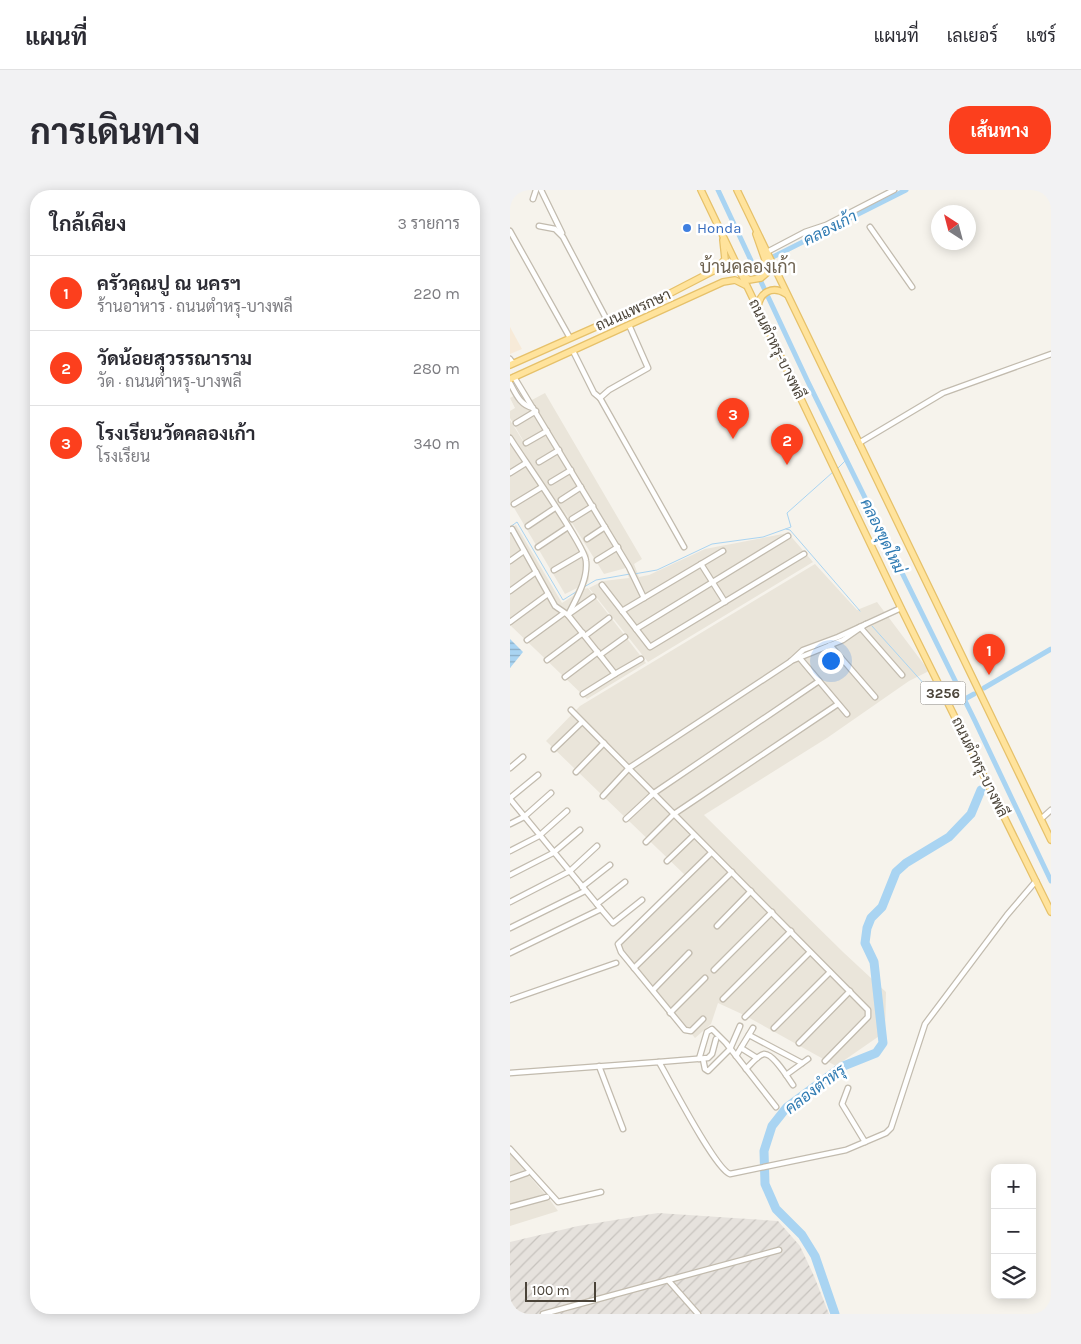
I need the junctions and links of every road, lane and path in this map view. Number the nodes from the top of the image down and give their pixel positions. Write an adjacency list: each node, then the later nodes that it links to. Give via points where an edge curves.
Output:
1 (536, 190): 6 (street)
2 (542, 190): 12 (street)
3 (701, 190): 7 (main road, ถนนตำหรุ-บางพลี / 3256)
4 (736, 190): 13 (main road, 3256)
5 (894, 190): 13 (street)
6 (533, 199)
7 (716, 220): 11 (main road, ถนนตำหรุ-บางพลี / 3256); 14 (main road, via 744,276 750,280 767,274)
8 (539, 226): 12 (street, via 555,229)
9 (870, 228): 17 (street)
10 (510, 231): 23 (street)
11 (721, 231): 15 (main road, via 725,259); 18 (main road, ถนนตำหรุ-บางพลี / 3256)
12 (563, 237): 21 (street)
13 (766, 254): 14 (main road, 3256)
14 (770, 264): 19 (main road, 3256)
15 (714, 271): 16 (main road); 21 (main road, ถนนแพรกษา)
16 (719, 284): 18 (main road, ถนนแพรกษา, via 735,280); 22 (main road, ถนนแพรกษา)
17 (912, 287)
18 (748, 288): 20 (main road, ถนนตำหรุ-บางพลี / 3256)
19 (788, 296): 20 (main road, via 775,290 764,293); 34 (main road, 3256)
20 (758, 310): 73 (main road, ถนนตำหรุ-บางพลี / 3256)
21 (608, 322): 23 (main road, ถนนแพรกษา)
22 (629, 325): 24 (main road, ถนนแพรกษา); 28 (street, via 648,368)
23 (570, 338): 26 (main road, ถนนแพรกษา)
24 (573, 351): 27 (main road, ถนนแพรกษา); 28 (street, via 594,393)
25 (1051, 354): 34 (street, via 944,393)
26 (511, 362)
27 (511, 380): 29 (street)
28 (600, 398): 56 (street)
29 (535, 409): 30 (street); 31 (street)
30 (516, 423)
31 (548, 432): 33 (street); 35 (street)
32 (511, 440): 37 (street)
33 (526, 443)
34 (859, 443): 115 (main road, 3256)
35 (559, 450): 36 (street); 38 (street)
36 (539, 462)
37 (526, 463): 39 (street); 41 (street)
38 (571, 470): 40 (street); 42 (street)
39 (510, 473)
40 (551, 482)
41 (542, 487): 44 (street); 46 (street)
42 (581, 487): 43 (street); 45 (street)
43 (562, 500)
44 (514, 504)
45 (593, 506): 47 (street); 49 (street)
46 (555, 508): 48 (street); 50 (street)
47 (572, 519)
48 (528, 526)
49 (605, 526): 53 (street); 55 (street)
50 (568, 527): 54 (street); 59 (street)
51 (510, 530): 57 (street)
52 (788, 536): 66 (street)
53 (587, 539)
54 (538, 547)
55 (618, 547): 61 (street); 71 (street)
56 (684, 547)
57 (524, 551): 62 (street); 65 (street)
58 (723, 551): 63 (street)
59 (583, 553): 64 (street); 75 (street, via 587,560 582,586)
60 (804, 554): 72 (street)
61 (597, 560)
62 (510, 561)
63 (701, 564): 66 (street); 71 (street)
64 (554, 570)
65 (536, 572): 68 (street); 69 (street)
66 (713, 582): 72 (street); 79 (street)
67 (602, 586): 74 (street)
68 (510, 592)
69 (548, 594): 75 (street); 77 (street)
70 (593, 597): 75 (street)
71 (644, 598): 74 (street)
72 (725, 602): 79 (street, via 650,647)
73 (901, 608): 78 (street); 131 (main road, ถนนตำหรุ-บางพลี / 3256)
74 (622, 611): 79 (street)
75 (566, 614): 80 (street); 82 (street)
76 (609, 618): 80 (street)
77 (510, 622)
78 (861, 628): 83 (street); 84 (street); 90 (street)
79 (636, 629)
80 (584, 635): 85 (street); 88 (street)
81 (625, 637): 85 (street)
82 (527, 640)
83 (826, 641): 84 (street); 86 (street, via 810,646)
84 (830, 646): 86 (street); 94 (street)
85 (599, 654): 89 (street); 91 (street)
86 (798, 657): 92 (street); 103 (street)
87 (641, 658): 89 (street)
88 (546, 660)
89 (616, 674): 93 (street)
90 (902, 675)
91 (565, 677)
92 (819, 681): 95 (street); 107 (street)
93 (583, 694)
94 (875, 696)
95 (838, 704): 97 (street); 112 (street)
96 (571, 710): 98 (street)
97 (847, 714)
98 (582, 722): 99 (street); 100 (street)
99 (604, 743): 103 (street); 104 (street)
100 (554, 750)
101 (524, 758): 102 (street)
102 (510, 768)
103 (629, 768): 107 (street); 108 (street)
104 (576, 772)
105 (538, 775): 109 (street)
106 (551, 793): 113 (street)
107 (654, 793): 112 (street); 114 (street)
108 (603, 796)
109 (510, 798): 113 (street)
110 (1051, 810): 115 (street)
111 (567, 811): 119 (street)
112 (674, 814): 118 (street); 121 (street)
113 (524, 817): 116 (street); 119 (street)
114 (626, 819)
115 (1041, 819): 120 (main road, 3256)
116 (510, 824)
117 (580, 830): 124 (street)
118 (694, 835): 125 (street); 126 (street)
119 (539, 836): 123 (street); 124 (street)
120 (1051, 840)
121 (646, 842)
122 (597, 846): 128 (street)
123 (510, 851)
124 (553, 853): 128 (street); 130 (street)
125 (712, 853): 129 (street); 148 (street, via 622,938 618,948)
126 (667, 861)
127 (610, 865): 133 (street)
128 (570, 871): 133 (street); 136 (street)
129 (732, 872): 134 (street); 148 (street)
130 (510, 875)
131 (1036, 881): 140 (main road, ถนนตำหรุ-บางพลี / 3256); 184 (street, via 926,1024 894,1122 886,1133)
132 (626, 882): 137 (street)
133 (584, 889): 137 (street); 142 (street)
134 (751, 891): 139 (street); 141 (street)
135 (642, 900): 138 (street, via 613,923)
136 (510, 902)
137 (597, 904): 138 (street)
138 (601, 909): 146 (street)
139 (772, 912): 143 (street); 149 (street)
140 (1051, 912)
141 (717, 926)
142 (510, 928)
143 (791, 931): 144 (street); 154 (street)
144 (810, 952): 150 (street); 157 (street)
145 (689, 953): 152 (street)
146 (510, 954)
147 (616, 963): 155 (street)
148 (634, 968): 152 (street)
149 (714, 970)
150 (830, 972): 153 (street); 161 (street)
151 (705, 978): 156 (street)
152 (652, 990): 156 (street)
153 (850, 991): 164 (street); 173 (street, via 868,1010 868,1017)
154 (723, 999)
155 (510, 1000)
156 (670, 1013): 158 (street, via 687,1032)
157 (745, 1017)
158 (703, 1019)
159 (740, 1026): 166 (street)
160 (753, 1028): 162 (street)
161 (774, 1028)
162 (749, 1035): 165 (street); 167 (street)
163 (716, 1039): 170 (street, via 710,1057)
164 (799, 1043)
165 (741, 1048): 168 (street); 169 (street)
166 (730, 1049): 168 (street); 170 (street, via 708,1071); 170 (street, via 710,1029)
167 (784, 1053): 172 (street); 175 (street)
168 (736, 1056): 177 (street)
169 (757, 1058): 172 (street, via 765,1054); 177 (street)
170 (701, 1059): 174 (street)
171 (808, 1059): 175 (street)
172 (775, 1061): 179 (street)
173 (825, 1061)
174 (658, 1062): 176 (street); 184 (street, via 722,1169 730,1174 846,1150)
175 (802, 1063): 179 (street)
176 (599, 1066): 178 (street); 183 (street)
177 (746, 1069): 182 (street)
178 (510, 1073)
179 (786, 1075): 180 (street)
180 (793, 1085)
181 (848, 1088): 184 (street, via 842,1104)
182 (776, 1107)
183 (623, 1129)
184 (864, 1142)
185 (510, 1150): 188 (street, via 558,1202)
186 (527, 1173): 187 (street)
187 (510, 1179)
188 (601, 1192)
189 (547, 1196): 190 (street)
190 (510, 1208)
191 (779, 1250): 192 (street)
192 (668, 1280): 193 (street); 194 (street)
193 (543, 1314)
194 (698, 1314)

